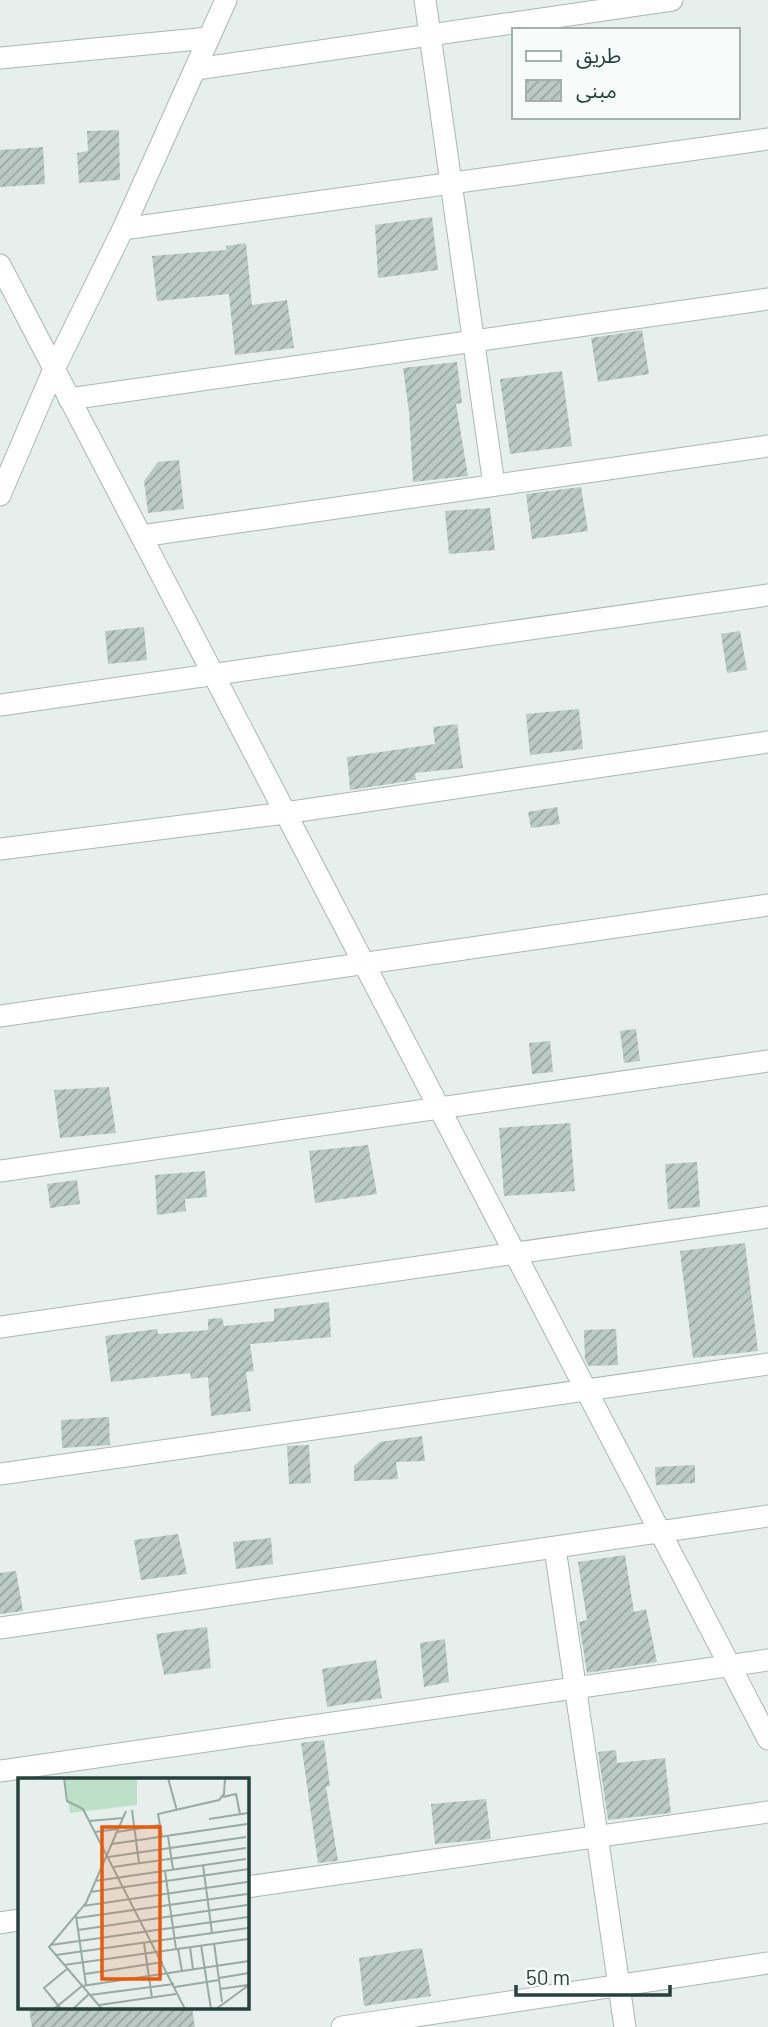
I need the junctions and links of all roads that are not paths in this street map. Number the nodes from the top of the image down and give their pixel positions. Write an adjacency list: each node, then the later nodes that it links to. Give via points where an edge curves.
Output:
1 (226, 0): 5 (street)
2 (425, 0): 4 (street)
3 (672, 0): 4 (street)
4 (429, 35): 7 (street); 9 (street)
5 (209, 38): 6 (street); 7 (street)
6 (0, 58)
7 (195, 69): 10 (street)
8 (768, 139): 9 (street)
9 (450, 182): 10 (street); 13 (street)
10 (123, 229): 14 (street)
11 (0, 265): 14 (street)
12 (768, 299): 13 (street)
13 (473, 342): 15 (street); 17 (street)
14 (54, 369): 15 (street); 18 (street)
15 (69, 399): 19 (street)
16 (768, 446): 17 (street)
17 (494, 485): 19 (street)
18 (0, 495)
19 (141, 536): 21 (street)
20 (768, 595): 21 (street)
21 (213, 674): 22 (street); 24 (street)
22 (0, 705)
23 (768, 743): 24 (street)
24 (285, 813): 25 (street); 27 (street)
25 (0, 849)
26 (768, 905): 27 (street)
27 (363, 963): 28 (street); 30 (street)
28 (0, 1016)
29 (768, 1061): 30 (street)
30 (439, 1108): 31 (street); 33 (street)
31 (0, 1171)
32 (768, 1217): 33 (street)
33 (514, 1253): 34 (street); 36 (street)
34 (0, 1327)
35 (768, 1364): 36 (street)
36 (585, 1391): 37 (street); 39 (street)
37 (0, 1474)
38 (768, 1516): 39 (street)
39 (660, 1532): 40 (street); 43 (street)
40 (555, 1548): 41 (street); 44 (street)
41 (0, 1628)
42 (768, 1660): 43 (street)
43 (730, 1665): 44 (street); 45 (street)
44 (575, 1688): 46 (street); 48 (street)
45 (768, 1739)
46 (0, 1771)
47 (768, 1812): 48 (street)
48 (597, 1837): 49 (street); 53 (street)
49 (248, 1887)
50 (18, 1920): 51 (street)
51 (0, 1923)
52 (768, 1963): 53 (street)
53 (619, 1985): 54 (street); 55 (street)
54 (342, 2027)
55 (625, 2027)

